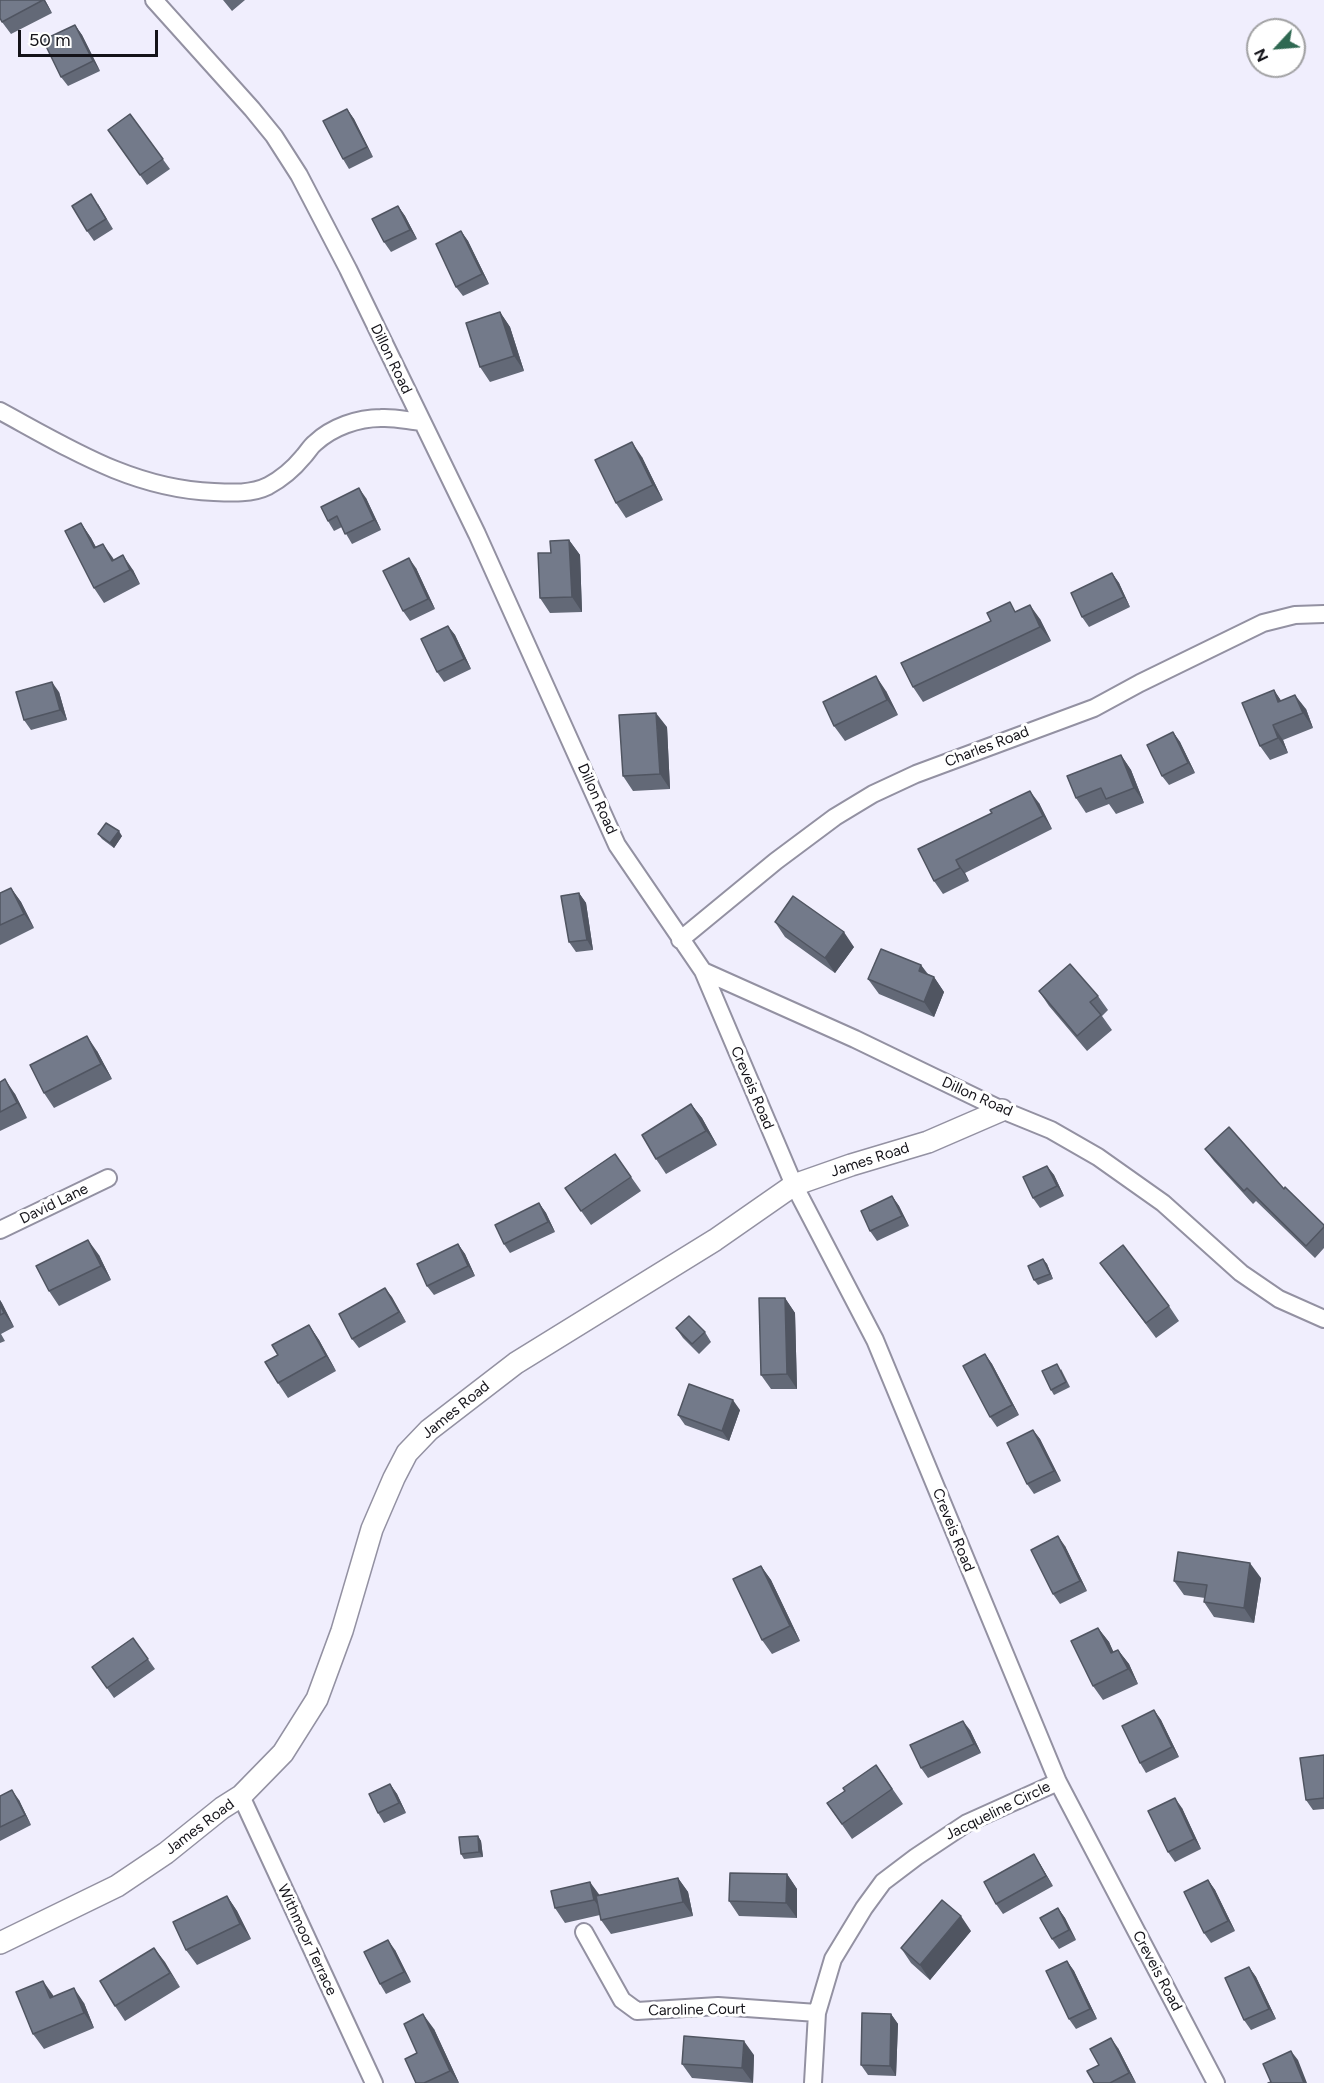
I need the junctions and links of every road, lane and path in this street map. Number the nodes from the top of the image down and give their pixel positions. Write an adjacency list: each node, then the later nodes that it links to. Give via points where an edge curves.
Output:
1 (154, 0): 3 (street, Dillon Road, via 252,109 299,175)
2 (0, 411): 3 (street, via 101,465 187,491 234,493 268,486 288,472 314,444 342,426 381,418)
3 (422, 422): 5 (street, Dillon Road, via 477,534 617,845)
4 (1324, 614): 5 (street, Charles Road, via 1295,615 1263,623 1094,708 916,774 873,794 776,861)
5 (680, 940): 6 (street, Dillon Road)
6 (703, 971): 7 (street, Dillon Road); 9 (street, Creveis Road)
7 (1002, 1110): 9 (street, James Road, via 928,1142); 11 (street, Dillon Road, via 1051,1130 1098,1157 1162,1203 1241,1273 1279,1299)
8 (108, 1178): 10 (street, David Lane)
9 (794, 1185): 12 (street, Creveis Road, via 875,1340); 13 (street, James Road, via 715,1240 516,1363 429,1430 407,1453 372,1529 317,1699 283,1753)
10 (0, 1230)
11 (1324, 1319)
12 (1058, 1782): 16 (street, Jacqueline Circle, via 967,1823 884,1882 833,1959); 19 (street, Creveis Road)
13 (241, 1796): 15 (street, James Road, via 117,1886); 17 (street, Withmoor Terrace)
14 (584, 1932): 16 (street, Caroline Court, via 622,2001 637,2011 718,2006)
15 (0, 1943)
16 (817, 2013): 18 (street, Jacqueline Circle)
17 (374, 2083)
18 (813, 2083)
19 (1216, 2083)

